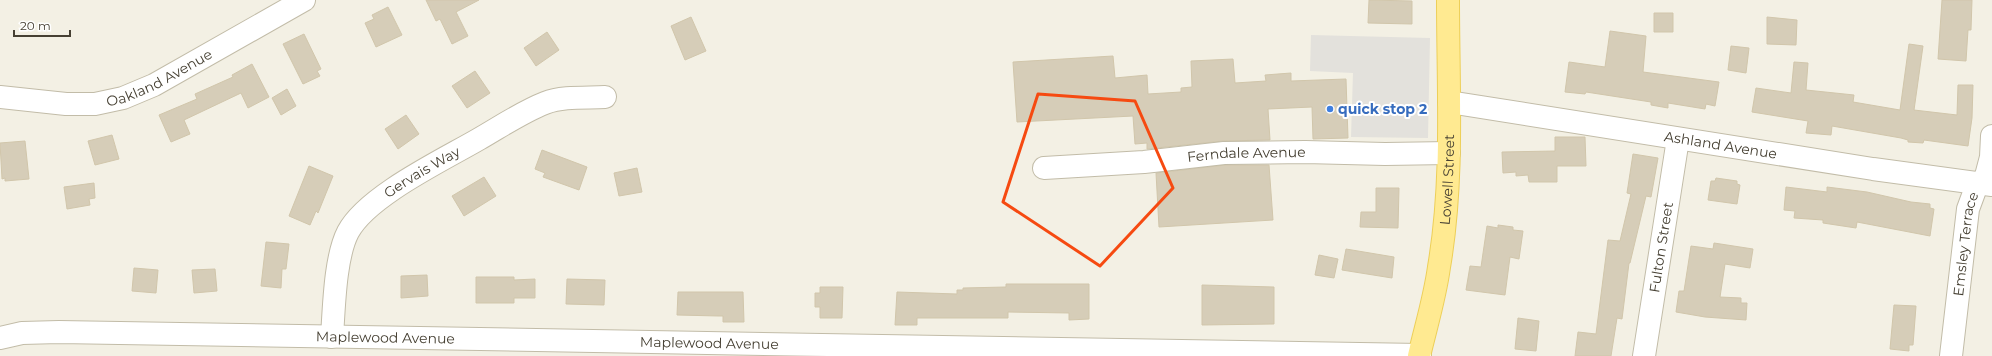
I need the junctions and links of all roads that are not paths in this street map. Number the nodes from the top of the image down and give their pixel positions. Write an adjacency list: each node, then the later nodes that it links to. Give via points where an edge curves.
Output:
1 (304, 0): 3 (street, Oakland Avenue, via 171,76 123,98 95,104 66,104)
2 (1448, 0): 5 (main road, Lowell Street)
3 (0, 97)
4 (606, 97): 11 (street, Gervais Way, via 573,98 546,103 414,177 380,199 359,217 348,232 341,257)
5 (1449, 102): 7 (street, Ashland Avenue); 8 (main road, Lowell Street)
6 (1992, 136): 10 (street, Emsley Terrace)
7 (1678, 139): 10 (street, Ashland Avenue); 15 (street, Fulton Street)
8 (1449, 153): 9 (street, Ferndale Avenue, via 1224,153 1144,162); 14 (main road, Lowell Street, via 1439,268)
9 (1044, 168)
10 (1986, 184): 16 (street, Emsley Terrace, via 1976,190 1968,209)
11 (332, 336): 12 (street, Maplewood Avenue, via 59,332 22,333); 13 (street, Maplewood Avenue)
12 (0, 338)
13 (816, 350): 14 (street, Maplewood Avenue)
14 (1420, 355)
15 (1644, 356)
16 (1951, 356)

